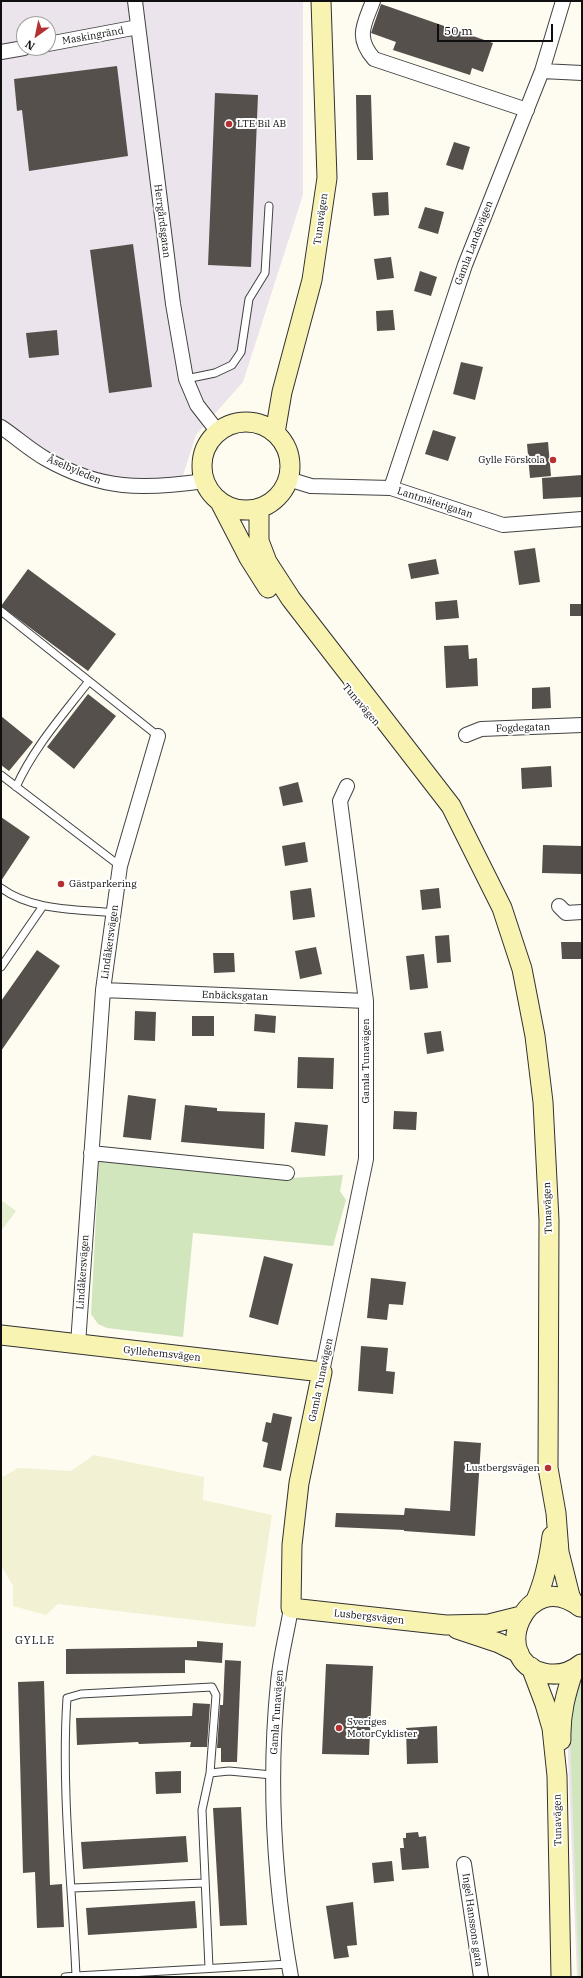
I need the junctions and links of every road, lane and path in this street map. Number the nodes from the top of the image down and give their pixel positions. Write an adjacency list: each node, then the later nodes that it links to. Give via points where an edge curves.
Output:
1 (135, 1): 5 (street, Herrgårdsgatan)
2 (321, 1): 16 (street, Tunavägen, via 327,178 312,280 282,392)
3 (373, 1): 11 (street, via 361,32 365,49 374,59)
4 (563, 1): 9 (street, Gamla Landsvägen)
5 (138, 27): 6 (street, Maskingränd); 13 (street, Herrgårdsgatan, via 173,304)
6 (56, 42)
7 (16, 49): 8 (street)
8 (1, 52)
9 (542, 71): 10 (street); 11 (street, Gamla Landsvägen)
10 (582, 74)
11 (527, 110): 19 (street, Gamla Landsvägen, via 465,265)
12 (269, 206): 13 (lane, via 265,273 249,299 241,352 232,365 215,373)
13 (186, 379): 15 (street, Herrgårdsgatan, via 197,405)
14 (1, 427): 18 (street, Åselbyleden, via 44,458 110,485 171,486)
15 (218, 432): 16 (street, via 240,422 253,422); 18 (street, via 208,442 203,455)
16 (275, 433): 17 (street, via 283,442 288,454)
17 (288, 479): 19 (street, Lantmäterigatan, via 312,486); 21 (street, via 282,492 272,502)
18 (204, 481): 20 (street, via 210,493)
19 (391, 488): 22 (street, Lantmäterigatan, via 503,525)
20 (220, 502): 21 (street, via 231,508); 35 (street, Tunavägen, via 249,558 292,621 447,811)
21 (259, 509): 35 (street, Tunavägen, via 259,541 275,576 451,806)
22 (582, 519)
23 (1, 611): 24 (lane)
24 (89, 681): 27 (lane); 29 (lane, via 40,744)
25 (582, 725): 26 (street, Fogdegatan, via 481,729)
26 (466, 735)
27 (158, 736): 31 (street, Lindåkersvägen)
28 (1, 775): 29 (lane)
29 (16, 786): 31 (lane)
30 (347, 786): 40 (street, Gamla Tunavägen, via 340,802)
31 (120, 866): 37 (street, Lindåkersvägen)
32 (1, 888): 33 (lane, via 8,894)
33 (42, 906): 37 (lane); 38 (lane)
34 (559, 906): 36 (street, via 566,913)
35 (502, 908): 46 (street, Tunavägen, via 522,969 535,1036 543,1102 549,1220 548,1468)
36 (582, 912)
37 (114, 913): 39 (street, Lindåkersvägen)
38 (1, 967)
39 (103, 990): 40 (street, Enbäcksgatan); 41 (street, Lindåkersvägen)
40 (366, 1001): 45 (street, Gamla Tunavägen, via 366,1159)
41 (91, 1153): 42 (street); 44 (street, Lindåkersvägen)
42 (287, 1173)
43 (1, 1335): 44 (street, Gyllehemsvägen)
44 (78, 1344): 45 (street, Gyllehemsvägen)
45 (322, 1372): 49 (street, Gamla Tunavägen, via 299,1483 292,1545)
46 (556, 1513): 47 (street, Tunavägen, via 548,1565); 48 (street, Tunavägen, via 560,1552 570,1596)
47 (535, 1602): 48 (street, via 553,1598 564,1599); 50 (street)
48 (578, 1606)
49 (291, 1608): 51 (street, Lusbergsvägen); 55 (street, Gamla Tunavägen, via 278,1682)
50 (521, 1616): 51 (street, Lusbergsvägen, via 489,1624); 52 (street, Tunavägen, via 516,1628 516,1641)
51 (446, 1625): 52 (street, Lusbergsvägen, via 499,1644)
52 (525, 1660): 53 (street, Lusbergsvägen, via 541,1673 552,1675 564,1674); 64 (street, Tunavägen, via 545,1704 552,1728 558,1776)
53 (578, 1666): 65 (street, Tunavägen, via 563,1702 560,1728)
54 (210, 1773): 55 (lane, via 229,1771); 57 (lane, via 202,1810); 58 (lane, via 216,1695 212,1687 81,1694 67,1698 66,1780)
55 (272, 1775): 60 (street, Gamla Tunavägen, via 276,1859)
56 (464, 1864): 63 (street, Ingel Hanssons gata)
57 (205, 1883): 58 (lane); 59 (lane)
58 (72, 1888): 61 (lane)
59 (209, 1968): 60 (lane); 61 (lane)
60 (290, 1970)
61 (76, 1976): 62 (lane)
62 (65, 1977)
63 (480, 1977)
64 (561, 1977)
65 (569, 1977)

